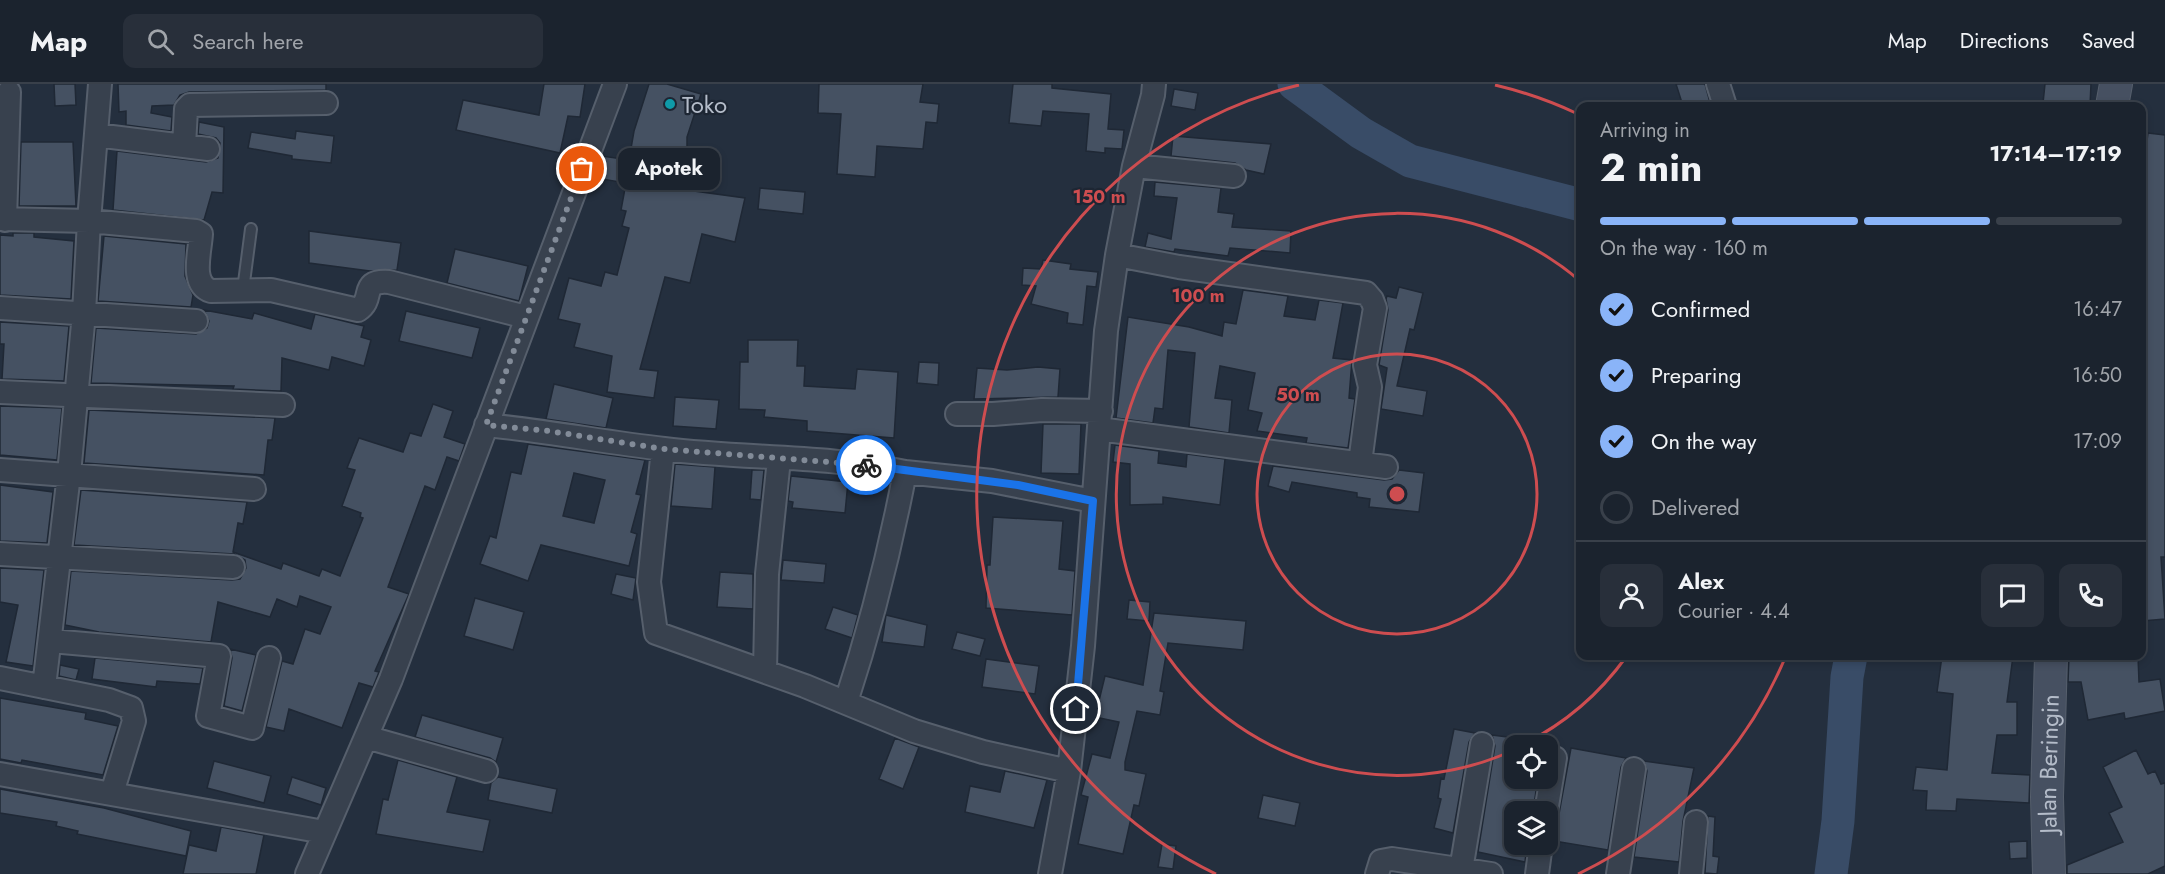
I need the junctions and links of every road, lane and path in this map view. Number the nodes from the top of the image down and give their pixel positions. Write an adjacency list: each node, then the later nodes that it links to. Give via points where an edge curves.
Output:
1 (100, 84): 10 (street)
2 (615, 84): 22 (street)
3 (1154, 84): 13 (street)
4 (1718, 84): 7 (street)
5 (2116, 84): 8 (street)
6 (9, 92): 15 (street)
7 (1724, 102)
8 (2113, 102)
9 (326, 103): 11 (street, via 190,105 186,109)
10 (96, 135): 11 (street); 16 (street)
11 (184, 146): 12 (street)
12 (208, 149)
13 (1134, 166): 14 (street); 18 (street)
14 (1234, 176)
15 (3, 220): 16 (street)
16 (88, 221): 19 (street, via 196,231 201,234 199,284 211,291); 21 (street)
17 (251, 229): 19 (lane)
18 (1117, 255): 28 (street, via 1106,331); 32 (street, via 1366,293 1375,308 1365,365 1370,387)
19 (243, 290): 22 (street, via 291,293 358,309 364,306 370,285 376,281 389,282)
20 (0, 308): 21 (street)
21 (84, 313): 23 (street); 25 (street)
22 (526, 317): 29 (street)
23 (196, 321)
24 (0, 392): 25 (street)
25 (76, 396): 26 (street); 36 (street)
26 (283, 405)
27 (957, 414): 28 (street, via 1042,410)
28 (1100, 420): 32 (street); 38 (street)
29 (486, 425): 30 (street); 49 (street)
30 (663, 449): 31 (street); 45 (street, via 649,582 656,633)
31 (779, 459): 35 (street); 45 (street, via 767,574)
32 (1360, 463): 33 (street)
33 (1386, 467)
34 (0, 470): 36 (street)
35 (905, 472): 38 (street, via 1001,482); 48 (street, via 887,565)
36 (69, 474): 37 (street); 40 (street)
37 (254, 489)
38 (1093, 501): 53 (street)
39 (0, 554): 40 (street)
40 (60, 559): 41 (street); 42 (street)
41 (233, 567)
42 (51, 641): 43 (street, via 219,656 208,716 252,728); 47 (street)
43 (269, 658)
44 (2051, 660): 67 (street, Jalan Beringin)
45 (765, 671): 48 (street)
46 (0, 678): 47 (street)
47 (44, 687): 55 (street, via 131,708 134,721)
48 (846, 702): 53 (street, via 914,731 983,752)
49 (366, 737): 52 (street); 57 (street)
50 (1482, 744): 59 (street)
51 (1634, 769): 65 (street)
52 (486, 771)
53 (1069, 771): 61 (street)
54 (0, 774): 55 (street)
55 (112, 793): 57 (street)
56 (1696, 822): 66 (street)
57 (324, 832): 60 (street)
58 (1540, 855): 64 (street)
59 (1461, 870): 62 (street, via 1392,859 1381,861); 63 (street)
60 (307, 874)
61 (1050, 874)
62 (1377, 874)
63 (1491, 874)
64 (1537, 874)
65 (1618, 874)
66 (1691, 874)
67 (2049, 874)

